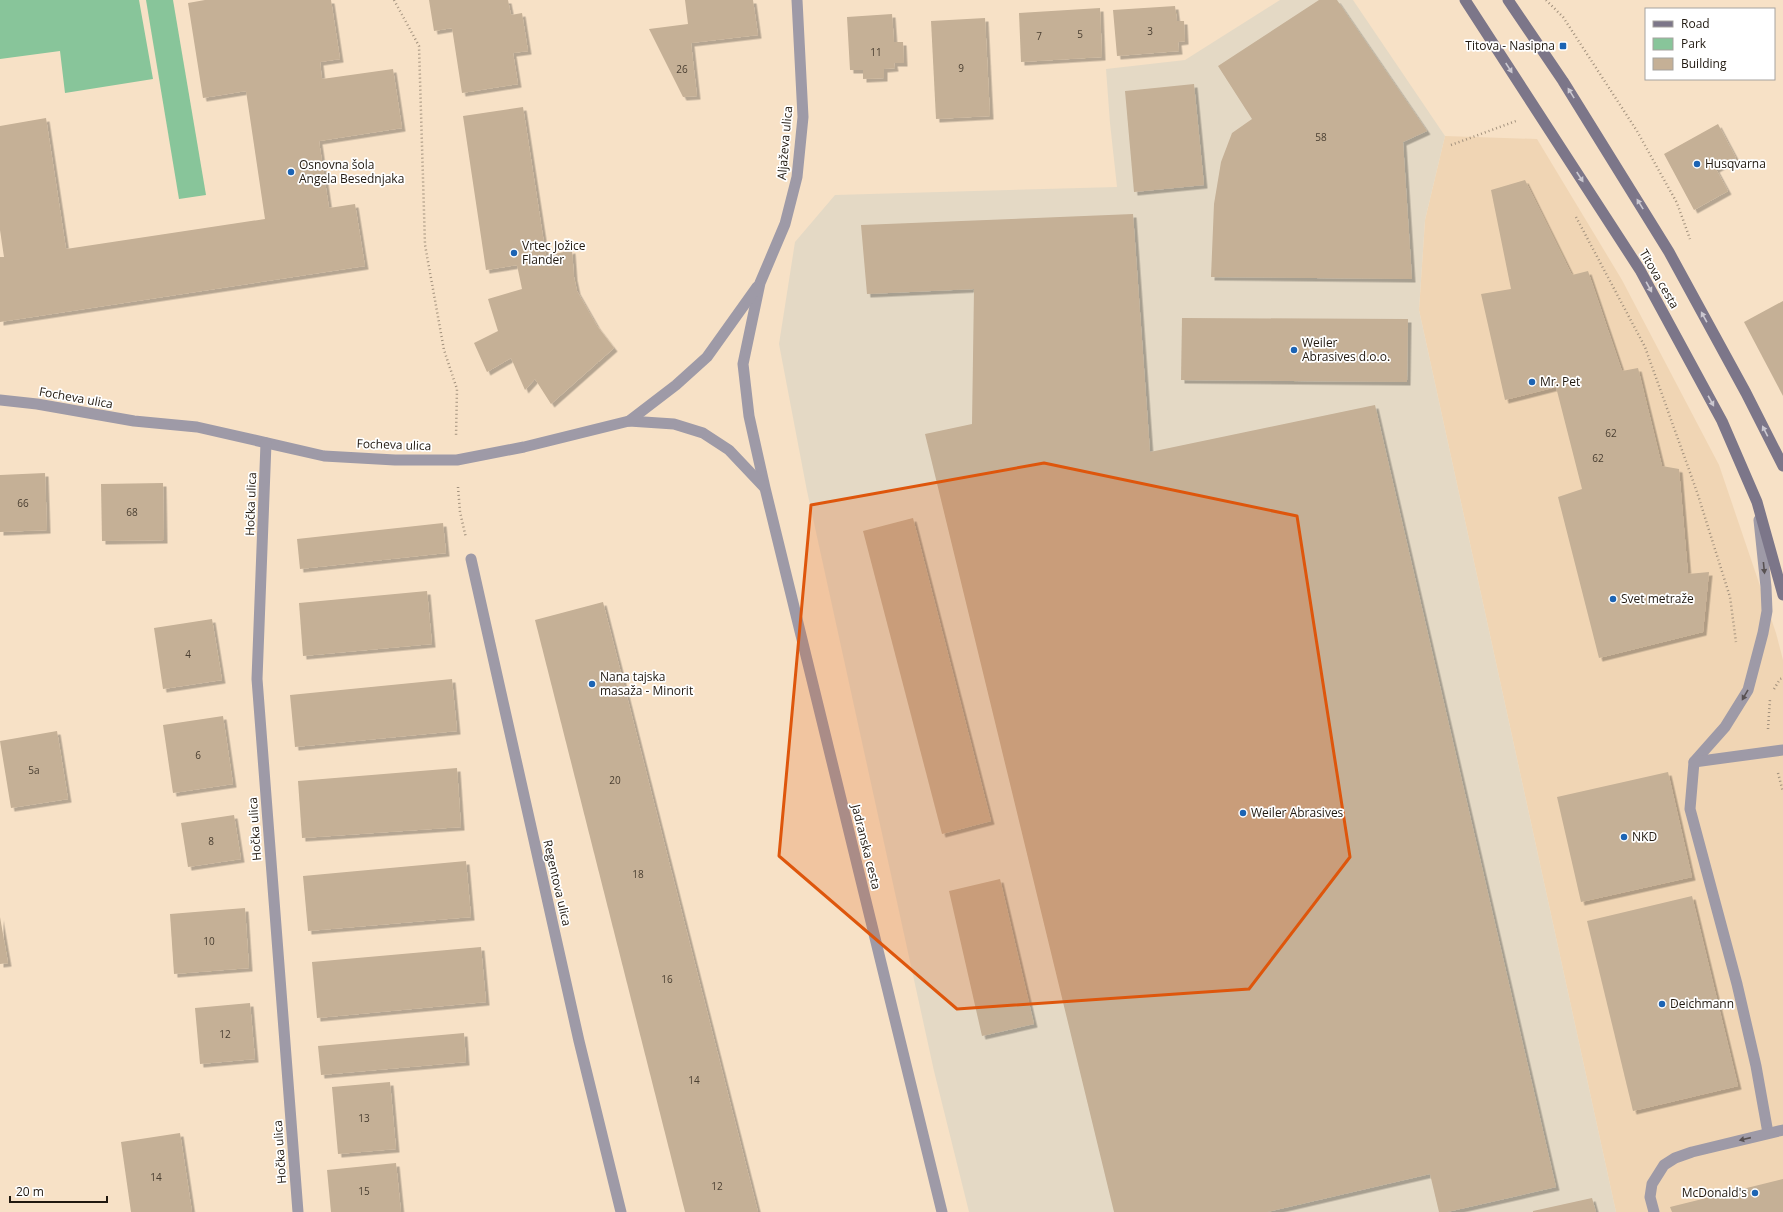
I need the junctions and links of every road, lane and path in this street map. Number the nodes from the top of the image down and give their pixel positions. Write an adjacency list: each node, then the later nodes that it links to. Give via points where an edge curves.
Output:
1 (394, 0): 13 (path, via 419,46 425,246 444,350 457,389)
2 (797, 0): 10 (street, Aljaževa ulica, via 803,117 797,177 785,224)
3 (1465, 0): 18 (main road, Titova cesta, one-way to 18, via 1640,270 1722,421)
4 (1508, 0): 15 (main road, Titova cesta, one-way to 4, via 1669,252 1563,81)
5 (1546, 0): 9 (path, via 1563,17 1636,131 1677,203)
6 (1519, 120): 7 (path)
7 (1451, 145)
8 (1574, 214): 21 (path, via 1645,347 1697,492 1730,597)
9 (1692, 245)
10 (760, 283): 12 (street, Aljaževa ulica, via 707,357); 17 (street, Aljaževa ulica, via 743,364)
11 (0, 400): 14 (street, Focheva ulica, via 37,404 134,422 197,427)
12 (629, 421): 14 (street, Focheva ulica, via 524,447 457,460 324,456); 17 (street, Focheva ulica, via 674,424 703,433 729,450)
13 (456, 441)
14 (266, 443): 28 (street, Hočka ulica, via 257,679)
15 (1783, 466)
16 (458, 487): 19 (path, via 460,512)
17 (764, 488): 30 (street, Jadranska cesta)
18 (1757, 502): 20 (main road, Titova cesta); 25 (street, one-way to 25, via 1766,587 1767,611 1763,633 1748,690 1725,727)
19 (471, 559): 29 (street, Regentova ulica)
20 (1783, 595)
21 (1737, 646)
22 (1783, 678): 23 (path, via 1771,693)
23 (1767, 725)
24 (1783, 750): 25 (street)
25 (1694, 762): 27 (street, via 1690,809 1737,984 1756,1066)
26 (1783, 1130): 27 (street)
27 (1768, 1134): 31 (street, one-way to 31, via 1692,1152 1664,1165 1652,1184 1650,1197)
28 (298, 1212)
29 (621, 1212)
30 (942, 1212)
31 (1654, 1212)

